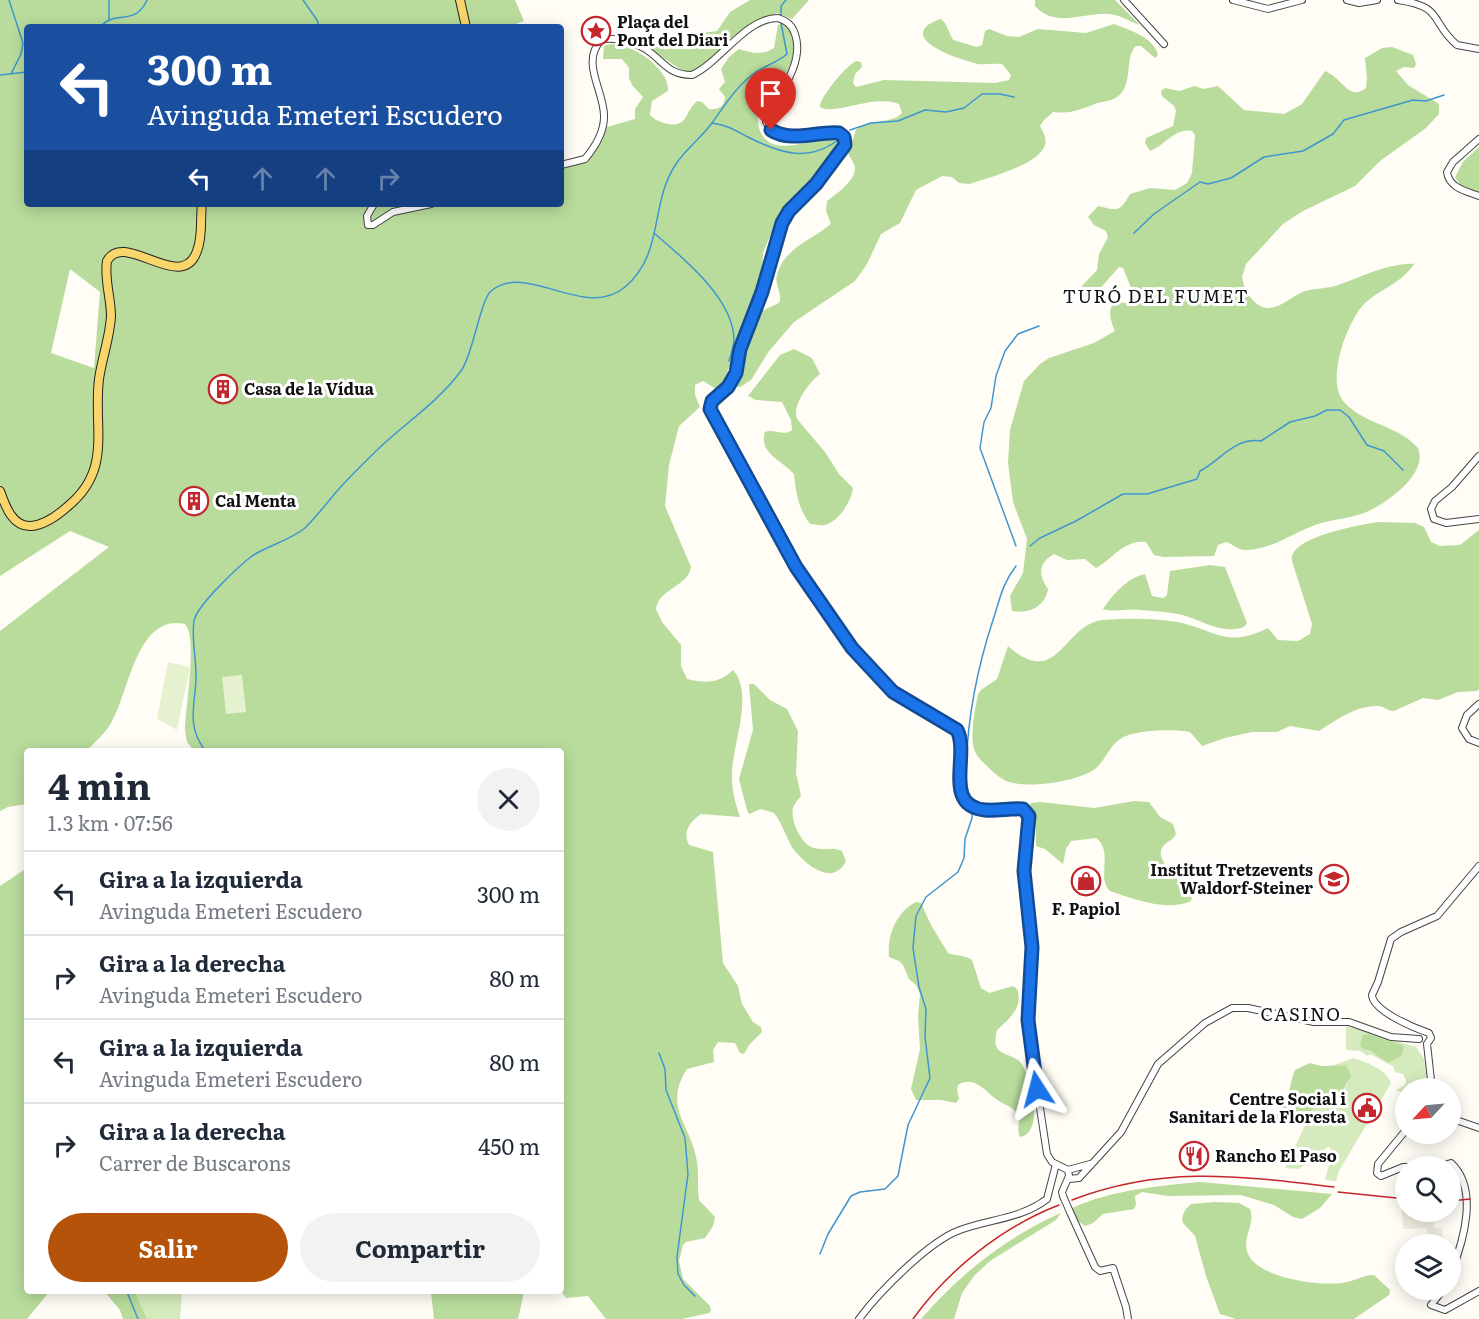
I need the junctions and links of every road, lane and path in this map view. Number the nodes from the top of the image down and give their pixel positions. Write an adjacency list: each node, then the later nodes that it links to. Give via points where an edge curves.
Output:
1 (460, 0): 8 (main road)
2 (1124, 0): 9 (street)
3 (1233, 0): 4 (street, via 1265,9)
4 (1302, 0)
5 (1347, 0): 6 (street)
6 (1377, 0)
7 (1398, 0): 10 (street, via 1426,7 1457,45)
8 (465, 24)
9 (1164, 44)
10 (1479, 50)
11 (1479, 139): 13 (street, via 1447,172 1451,184)
12 (564, 164): 30 (street, via 585,159 601,131 604,115 594,66 601,40 612,39 645,49 672,72 692,75 716,60 739,35 771,18 787,22 796,36 798,58 782,92 769,108 766,122 771,130 786,135 839,133 845,145 782,223 736,373 728,387 712,401 710,409 796,567 852,648 893,692 957,730 961,742 962,795 971,806 986,810 1023,809 1029,816 1024,871 1032,947 1028,1029 1046,1149)
13 (1479, 196)
14 (202, 207): 18 (main road, via 198,250 186,264 170,266 123,251 112,254 107,261 110,325 99,379 97,463 87,486 63,511 31,526 14,519)
15 (372, 207): 16 (street, via 367,216 369,225 393,212)
16 (417, 207)
17 (1479, 456): 19 (street, via 1431,509 1434,519 1446,523)
18 (0, 491)
19 (1479, 519)
20 (1479, 704): 21 (street, via 1467,715 1461,729 1468,739)
21 (1479, 743)
22 (1479, 866): 23 (street, via 1437,916 1391,939 1372,995 1383,1010)
23 (1425, 1032): 24 (street); 25 (street, via 1431,1036)
24 (1419, 1039): 25 (street); 31 (street, via 1391,1037 1349,1022 1314,1022 1232,1008 1205,1023 1158,1064 1128,1121)
25 (1427, 1044): 26 (street)
26 (1431, 1078)
27 (1461, 1122): 28 (street)
28 (1479, 1128)
29 (1395, 1143): 33 (street, via 1378,1164 1377,1173 1381,1176)
30 (1053, 1162): 32 (street); 41 (street, via 1047,1200 1022,1214 948,1236 902,1272)
31 (1090, 1164): 32 (street); 35 (street, via 1079,1178)
32 (1068, 1170): 35 (street)
33 (1395, 1170)
34 (1461, 1173): 36 (street)
35 (1069, 1179): 42 (street, bridge, via 1063,1196 1070,1214 1095,1267 1100,1271 1113,1268)
36 (1474, 1192)
37 (1475, 1203): 38 (street)
38 (1461, 1248)
39 (1479, 1291): 40 (street, via 1445,1310 1431,1305)
40 (1435, 1300)
41 (859, 1319)
42 (1128, 1319)

